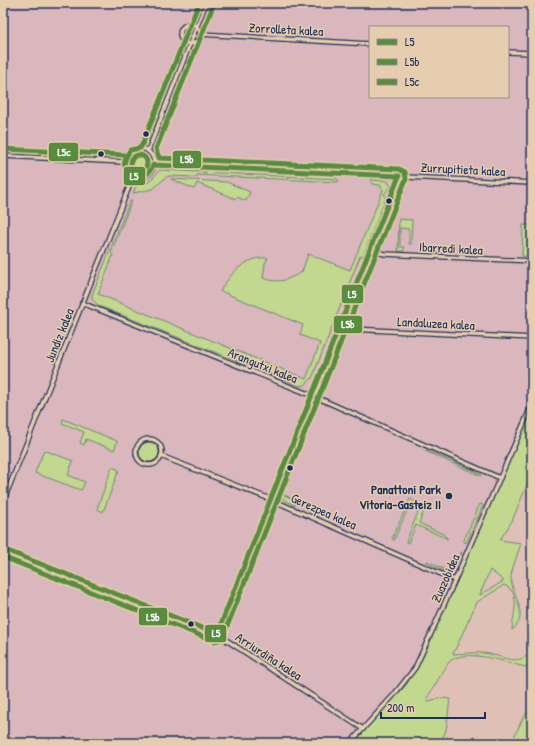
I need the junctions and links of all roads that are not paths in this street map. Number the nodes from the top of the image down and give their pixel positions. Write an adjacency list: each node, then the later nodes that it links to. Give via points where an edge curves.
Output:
1 (199, 3): 3 (street)
2 (206, 3): 4 (street)
3 (190, 24): 4 (street); 6 (street); 6 (street, via 180,31)
4 (197, 26): 5 (street); 8 (street)
5 (200, 34): 7 (street, Zorrolleta kalea); 8 (street, via 196,43)
6 (183, 42): 8 (street); 11 (street)
7 (369, 44)
8 (190, 45): 12 (street)
9 (509, 52): 10 (street)
10 (532, 53)
11 (140, 148): 12 (street); 14 (street, via 128,153)
12 (148, 151): 15 (street)
13 (3, 156): 14 (street)
14 (124, 162): 16 (street, via 127,172)
15 (153, 164): 16 (street, via 146,176); 17 (street, Zurrupitieta kalea)
16 (133, 176): 21 (street, Jundiz kalea)
17 (399, 176): 18 (street, Zurrupitieta kalea); 19 (street)
18 (532, 183)
19 (370, 250): 20 (street, Ibarredi kalea, via 385,254); 22 (street)
20 (532, 262)
21 (82, 304): 24 (street, Arangutxi kalea); 29 (street, Jundiz kalea)
22 (339, 326): 23 (street, Landaluzea kalea, via 352,329); 24 (street)
23 (532, 338)
24 (311, 395): 27 (street, Arangutxi kalea); 28 (street)
25 (532, 404): 27 (street, Zuazobidea)
26 (161, 456): 26 (street, via 162,447 155,440 146,439 138,445 137,454 142,462 155,463); 28 (street, Gerezpea kalea)
27 (500, 478): 31 (street, Zuazobidea)
28 (270, 498): 31 (street, Gerezpea kalea); 32 (street)
29 (3, 502)
30 (3, 549): 32 (street, Arriurdiña kalea)
31 (455, 580): 33 (street, Zuazobidea, via 415,668)
32 (217, 634): 33 (street, Arriurdiña kalea)
33 (363, 729): 34 (street, Zuazobidea)
34 (350, 743)

